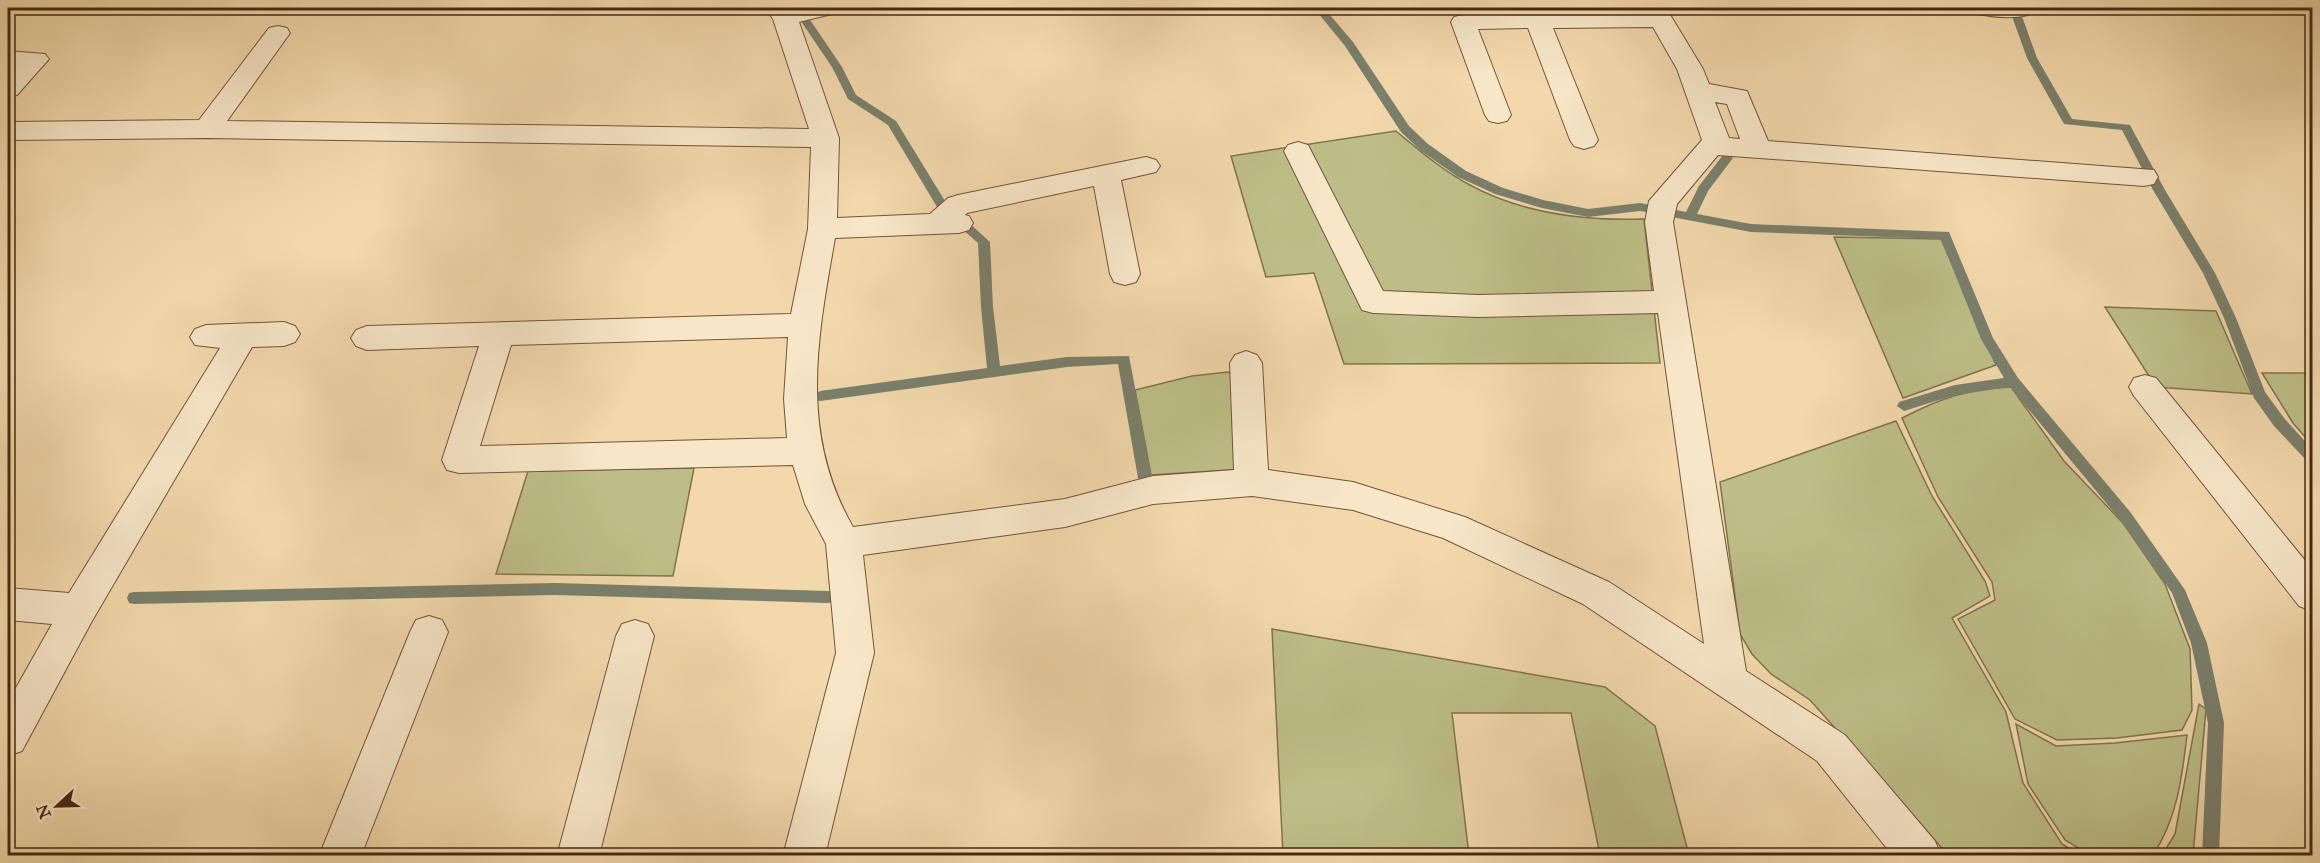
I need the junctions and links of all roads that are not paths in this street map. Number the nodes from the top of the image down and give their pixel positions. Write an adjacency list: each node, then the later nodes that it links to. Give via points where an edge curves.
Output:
1 (827, 8): 4 (street)
2 (1983, 8): 3 (street)
3 (2019, 10)
4 (781, 13): 14 (street)
5 (1658, 14): 6 (street); 10 (street, via 1690,69)
6 (1538, 21): 11 (street, via 1463,22); 15 (street)
7 (278, 33): 12 (street)
8 (8, 59): 9 (street, via 36,59)
9 (8, 89)
10 (1698, 91): 16 (street, via 1716,141); 17 (street, via 1738,97)
11 (1498, 115)
12 (207, 129): 13 (street); 14 (street)
13 (8, 131)
14 (825, 138): 22 (street)
15 (1584, 140)
16 (1711, 146): 17 (street); 24 (street, via 1663,201 1659,222)
17 (1758, 150): 21 (street)
18 (1298, 151): 24 (street, via 1373,302 1478,306)
19 (1146, 166): 20 (street)
20 (1106, 174): 22 (street, via 1002,196 974,222); 23 (street)
21 (2144, 177)
22 (822, 229): 25 (street)
23 (1125, 274)
24 (1672, 302): 41 (street)
25 (804, 325): 27 (street); 33 (street, via 800,399)
26 (284, 334): 28 (street)
27 (499, 334): 30 (street); 33 (street, via 459,460)
28 (243, 336): 29 (street); 38 (street)
29 (206, 337)
30 (367, 338)
31 (1246, 363): 34 (street)
32 (2145, 387): 36 (street)
33 (806, 452): 35 (street, via 822,504)
34 (1252, 482): 35 (street, via 1153,490 1065,513); 41 (street, via 1353,496 1453,527 1596,593)
35 (844, 543): 45 (street, via 855,653)
36 (2312, 595)
37 (8, 604): 38 (street)
38 (79, 610): 42 (street)
39 (429, 632): 43 (street)
40 (636, 636): 44 (street)
41 (1728, 678): 46 (street, via 1832,748)
42 (8, 738)
43 (340, 855)
44 (578, 855)
45 (804, 855)
46 (1920, 855)

